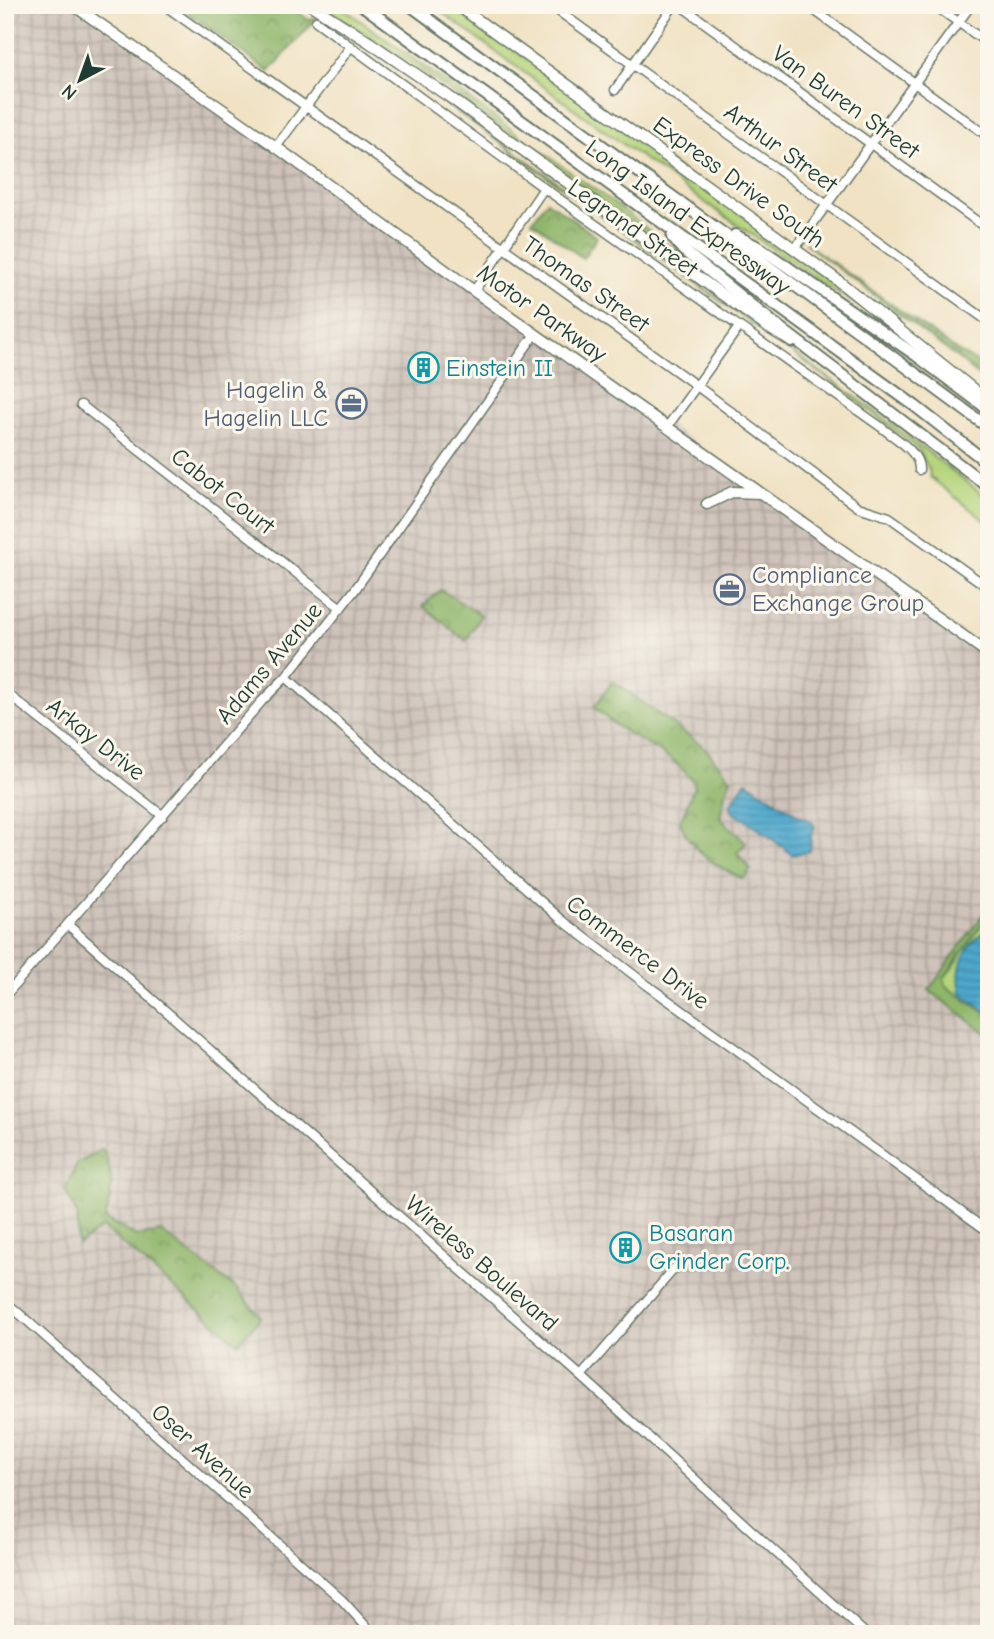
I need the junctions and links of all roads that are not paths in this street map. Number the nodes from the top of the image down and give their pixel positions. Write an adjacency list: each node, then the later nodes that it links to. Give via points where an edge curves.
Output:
1 (164, 5): 20 (street, Thomas Street)
2 (311, 5): 35 (main road, via 410,69 767,327)
3 (362, 5): 27 (highway, Long Island Expressway)
4 (410, 5): 26 (highway, Long Island Expressway)
5 (457, 5): 37 (main road, Express Drive South, via 836,279)
6 (550, 5): 17 (street, Arthur Street)
7 (674, 5): 17 (street)
8 (680, 5): 22 (street, Van Buren Street)
9 (807, 5): 18 (street)
10 (934, 5): 14 (street)
11 (971, 5): 14 (street)
12 (77, 6): 23 (main road, Motor Parkway)
13 (316, 20): 16 (street, Legrand Street)
14 (958, 23): 15 (street); 18 (street)
15 (989, 44)
16 (351, 46): 20 (street); 24 (street, Legrand Street)
17 (631, 65): 19 (street); 25 (street, Arthur Street)
18 (915, 83): 21 (street); 22 (street)
19 (615, 90)
20 (306, 108): 23 (street); 30 (street, Thomas Street)
21 (989, 137)
22 (871, 146): 25 (street); 28 (street, Van Buren Street)
23 (276, 147): 31 (main road, Motor Parkway)
24 (544, 188): 30 (street); 33 (street, Legrand Street)
25 (827, 205): 29 (street); 32 (street, Arthur Street)
26 (698, 216): 39 (highway, via 760,248); 41 (highway, Long Island Expressway)
27 (661, 224): 35 (highway, via 683,250); 42 (highway, Long Island Expressway)
28 (989, 230)
29 (799, 243)
30 (502, 249): 31 (street); 36 (street, Thomas Street)
31 (474, 291): 34 (main road, Motor Parkway)
32 (989, 323)
33 (739, 327): 36 (street); 43 (street, Legrand Street, via 889,434 915,455)
34 (535, 334): 40 (main road, Motor Parkway); 48 (street, Adams Avenue)
35 (829, 366): 44 (highway)
36 (697, 386): 40 (street); 47 (street, Thomas Street, via 858,506 889,517)
37 (989, 402)
38 (81, 405): 48 (street, Cabot Court)
39 (989, 410)
40 (667, 427): 45 (main road, Motor Parkway)
41 (989, 428)
42 (989, 464)
43 (919, 470)
44 (989, 487)
45 (762, 494): 46 (main road, via 732,492); 49 (main road, Motor Parkway)
46 (707, 504)
47 (989, 588)
48 (341, 608): 50 (street, Adams Avenue)
49 (989, 654)
50 (286, 677): 52 (street, Adams Avenue); 55 (street, Commerce Drive, via 562,920)
51 (5, 692): 52 (street, Arkay Drive)
52 (163, 816): 53 (street, Adams Avenue)
53 (68, 925): 54 (street, Adams Avenue); 58 (street, Wireless Boulevard)
54 (7, 989)
55 (989, 1232)
56 (681, 1261): 58 (street)
57 (5, 1301): 61 (street, Oser Avenue, via 342,1600)
58 (581, 1376): 62 (street, Wireless Boulevard)
59 (5, 1625): 60 (street)
60 (15, 1634)
61 (373, 1634)
62 (866, 1634)

